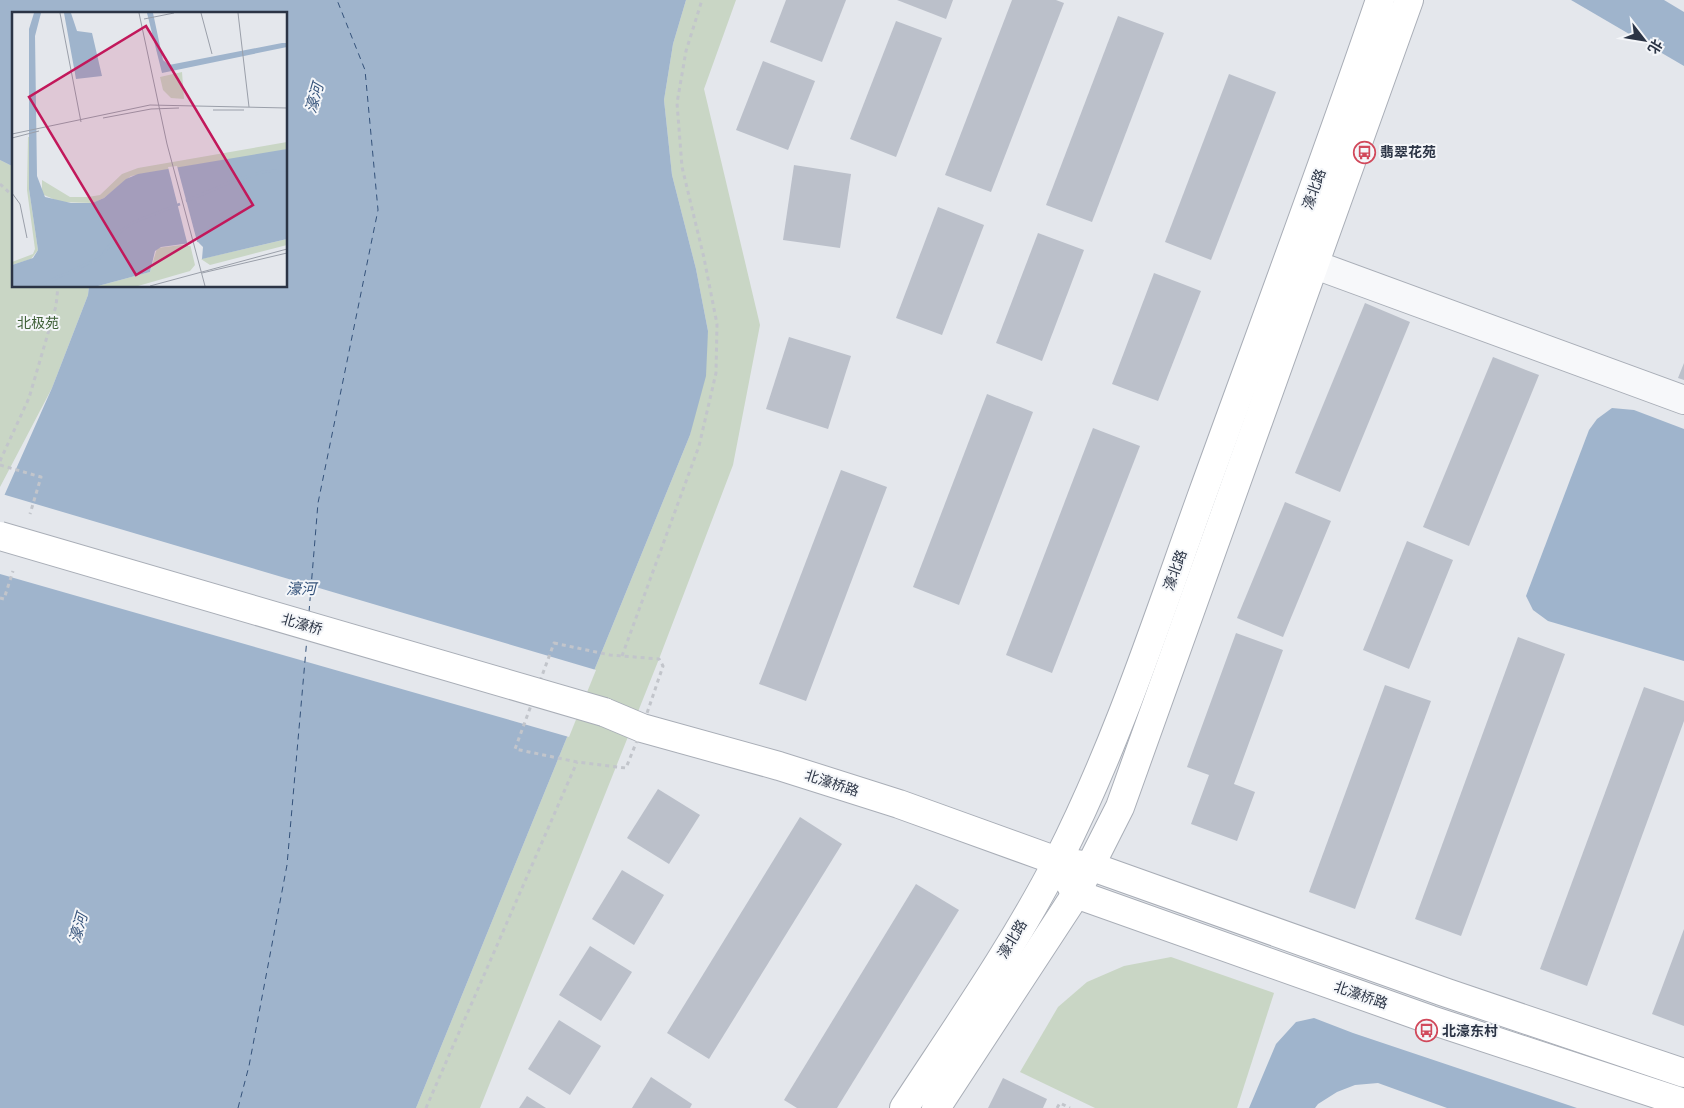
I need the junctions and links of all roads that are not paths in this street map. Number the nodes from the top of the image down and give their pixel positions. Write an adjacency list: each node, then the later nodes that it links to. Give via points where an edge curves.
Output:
1 (1380, 0): 3 (main road, 濠北路)
2 (1409, 0): 3 (main road, 濠北路)
3 (1302, 259): 4 (street); 7 (main road, 濠北路, via 1131,694); 8 (main road, 濠北路, via 1123,798)
4 (1684, 400)
5 (0, 536): 6 (main road, 北濠桥, bridge)
6 (604, 712): 7 (main road, 北濠桥路, via 642,728 899,804)
7 (1058, 861): 8 (main road, 北濠桥路); 9 (main road); 12 (main road, 濠北路, via 1009,947)
8 (1090, 866): 9 (main road, 濠北路); 10 (main road, 北濠桥路, via 1447,993)
9 (1076, 894): 11 (main road, 北濠桥路, via 1431,1020); 13 (main road, 濠北路)
10 (1684, 1072)
11 (1684, 1103)
12 (904, 1108)
13 (936, 1108)

